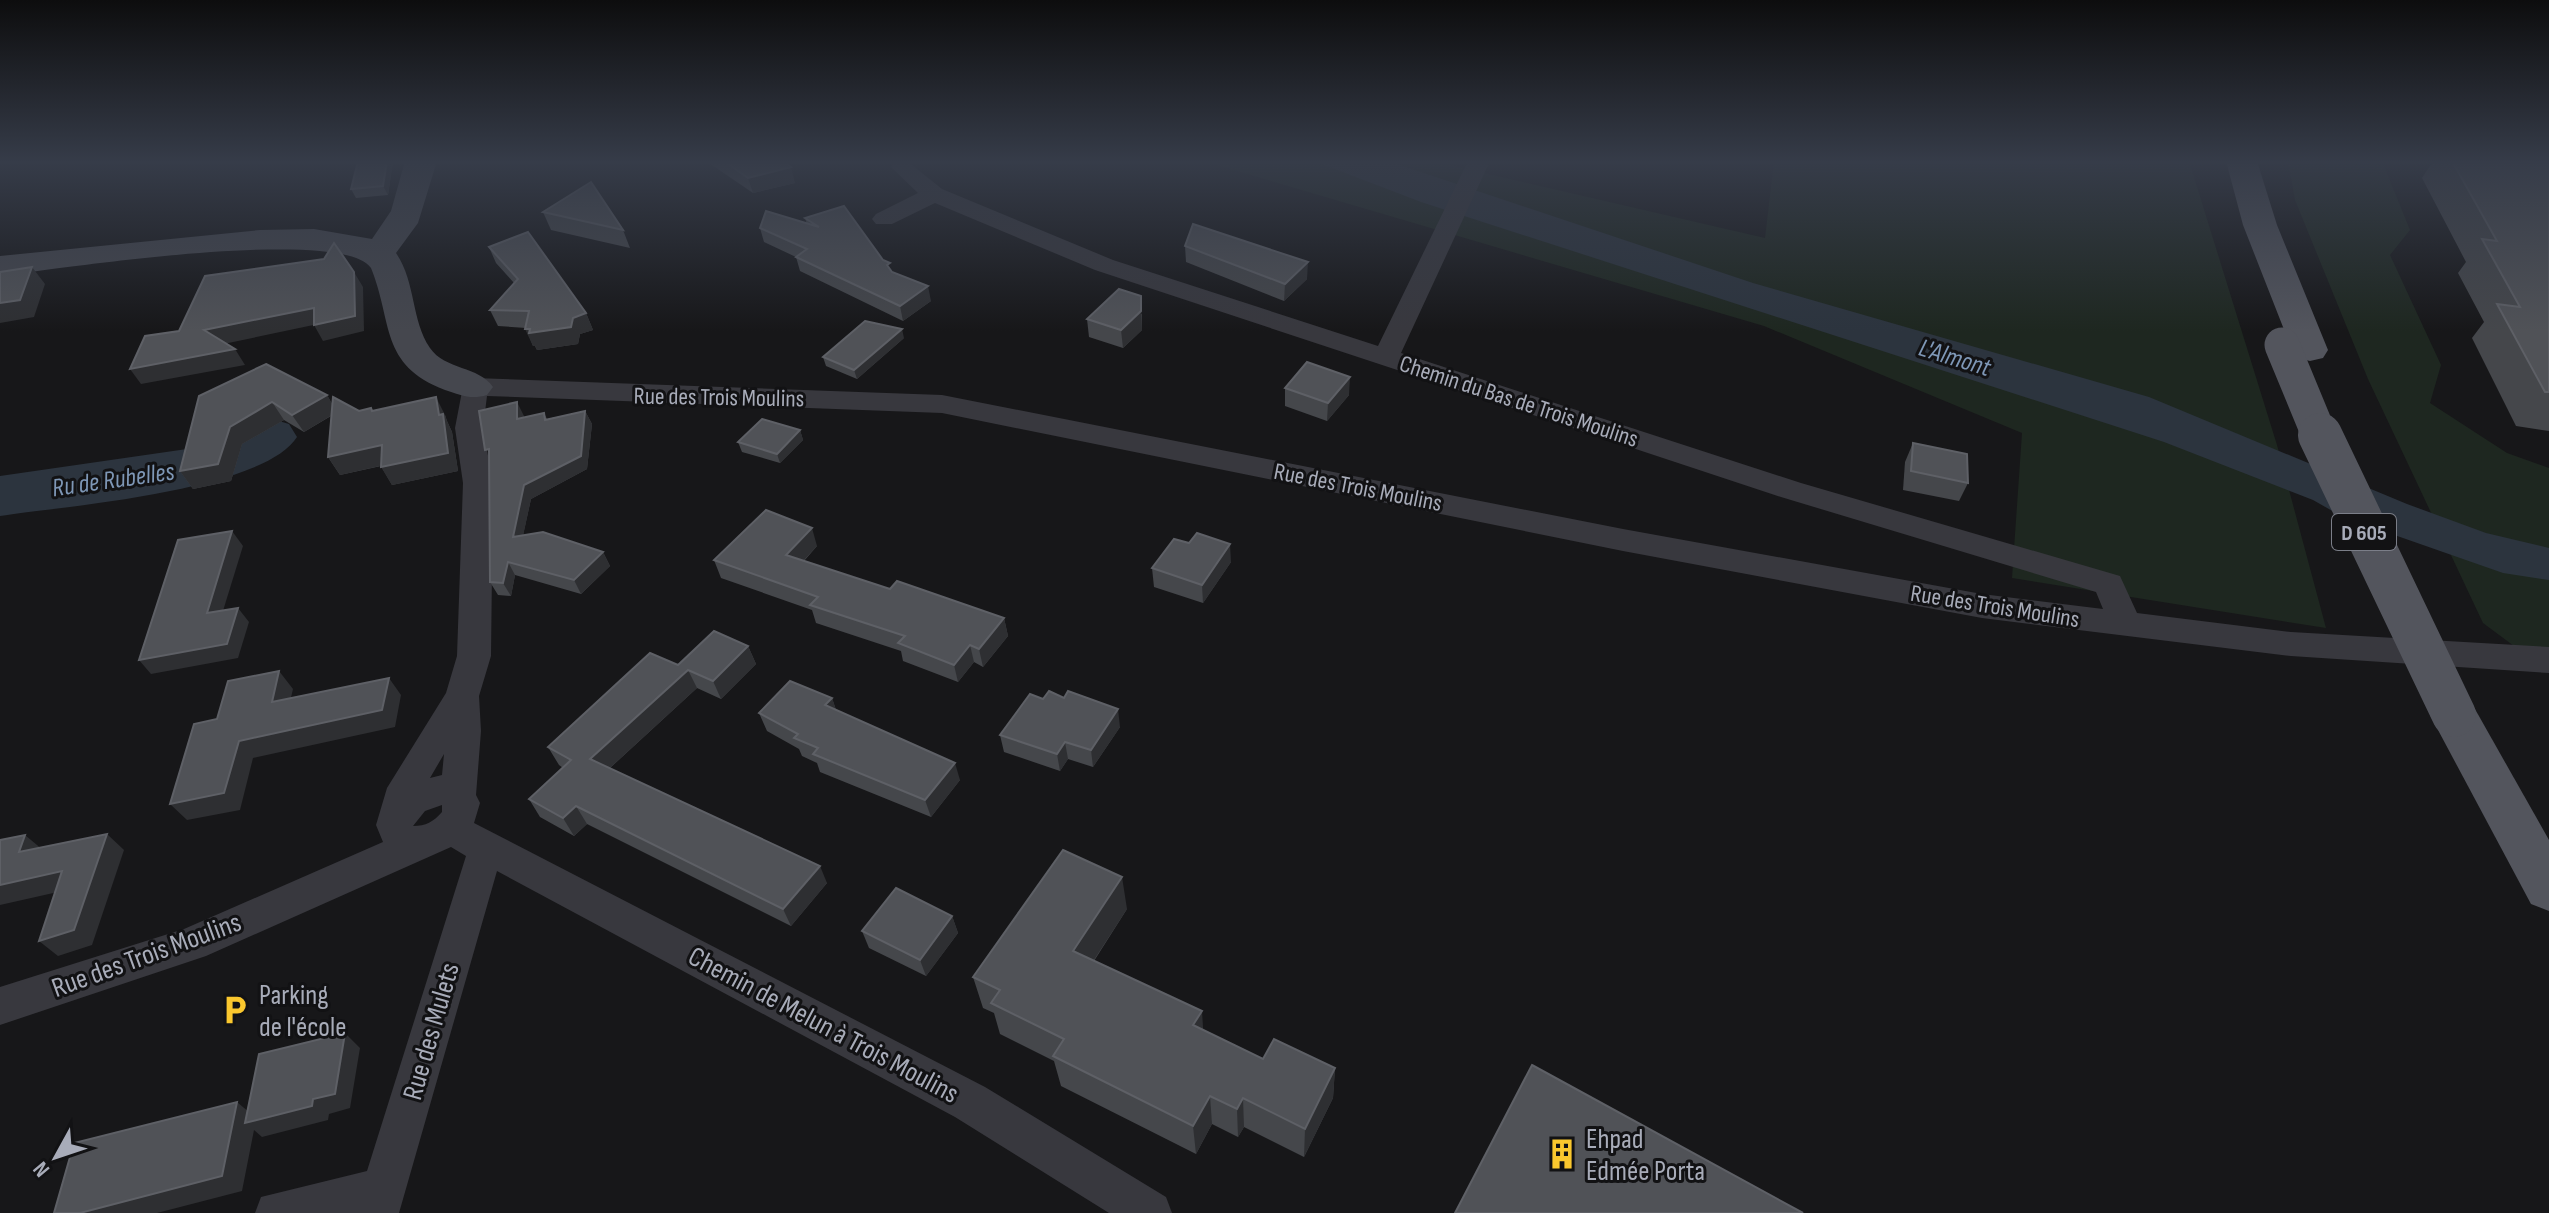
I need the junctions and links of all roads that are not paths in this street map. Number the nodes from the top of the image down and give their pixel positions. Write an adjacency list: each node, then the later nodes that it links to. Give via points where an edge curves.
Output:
1 (406, 218): 8 (street, via 390,243)
2 (887, 218): 7 (street)
3 (991, 218): 11 (street, Chemin du Bas de Trois Moulins, via 1104,265)
4 (1453, 218): 11 (street)
5 (2237, 218): 10 (main road, D 605, via 2250,261)
6 (2258, 218): 10 (main road, D 605)
7 (884, 219)
8 (377, 252): 9 (street, via 339,239 283,237); 12 (street, via 391,272 410,350 432,373)
9 (0, 266)
10 (2296, 348): 16 (main road, D 605, via 2367,479)
11 (1386, 357): 13 (street, Chemin du Bas de Trois Moulins, via 1791,490 2109,584)
12 (474, 387): 13 (street, Rue des Trois Moulins, via 942,404 1623,540 1982,606); 15 (street, via 469,428 478,483 474,656)
13 (2126, 625): 14 (street, Rue des Trois Moulins, via 2291,644)
14 (2549, 660)
15 (462, 696): 17 (street, via 464,731); 17 (street, via 405,788)
16 (2471, 716): 18 (main road, D 605); 20 (main road, D 605)
17 (425, 818): 19 (street, Chemin de Melun à Trois Moulins); 21 (street, Rue des Trois Moulins, via 291,898 192,944)
18 (2549, 830)
19 (489, 851): 22 (street, Rue des Mulets, via 478,869); 24 (street, Chemin de Melun à Trois Moulins, via 531,868 970,1102)
20 (2549, 888)
21 (0, 1006)
22 (380, 1202): 23 (street)
23 (277, 1213)
24 (1150, 1213)

